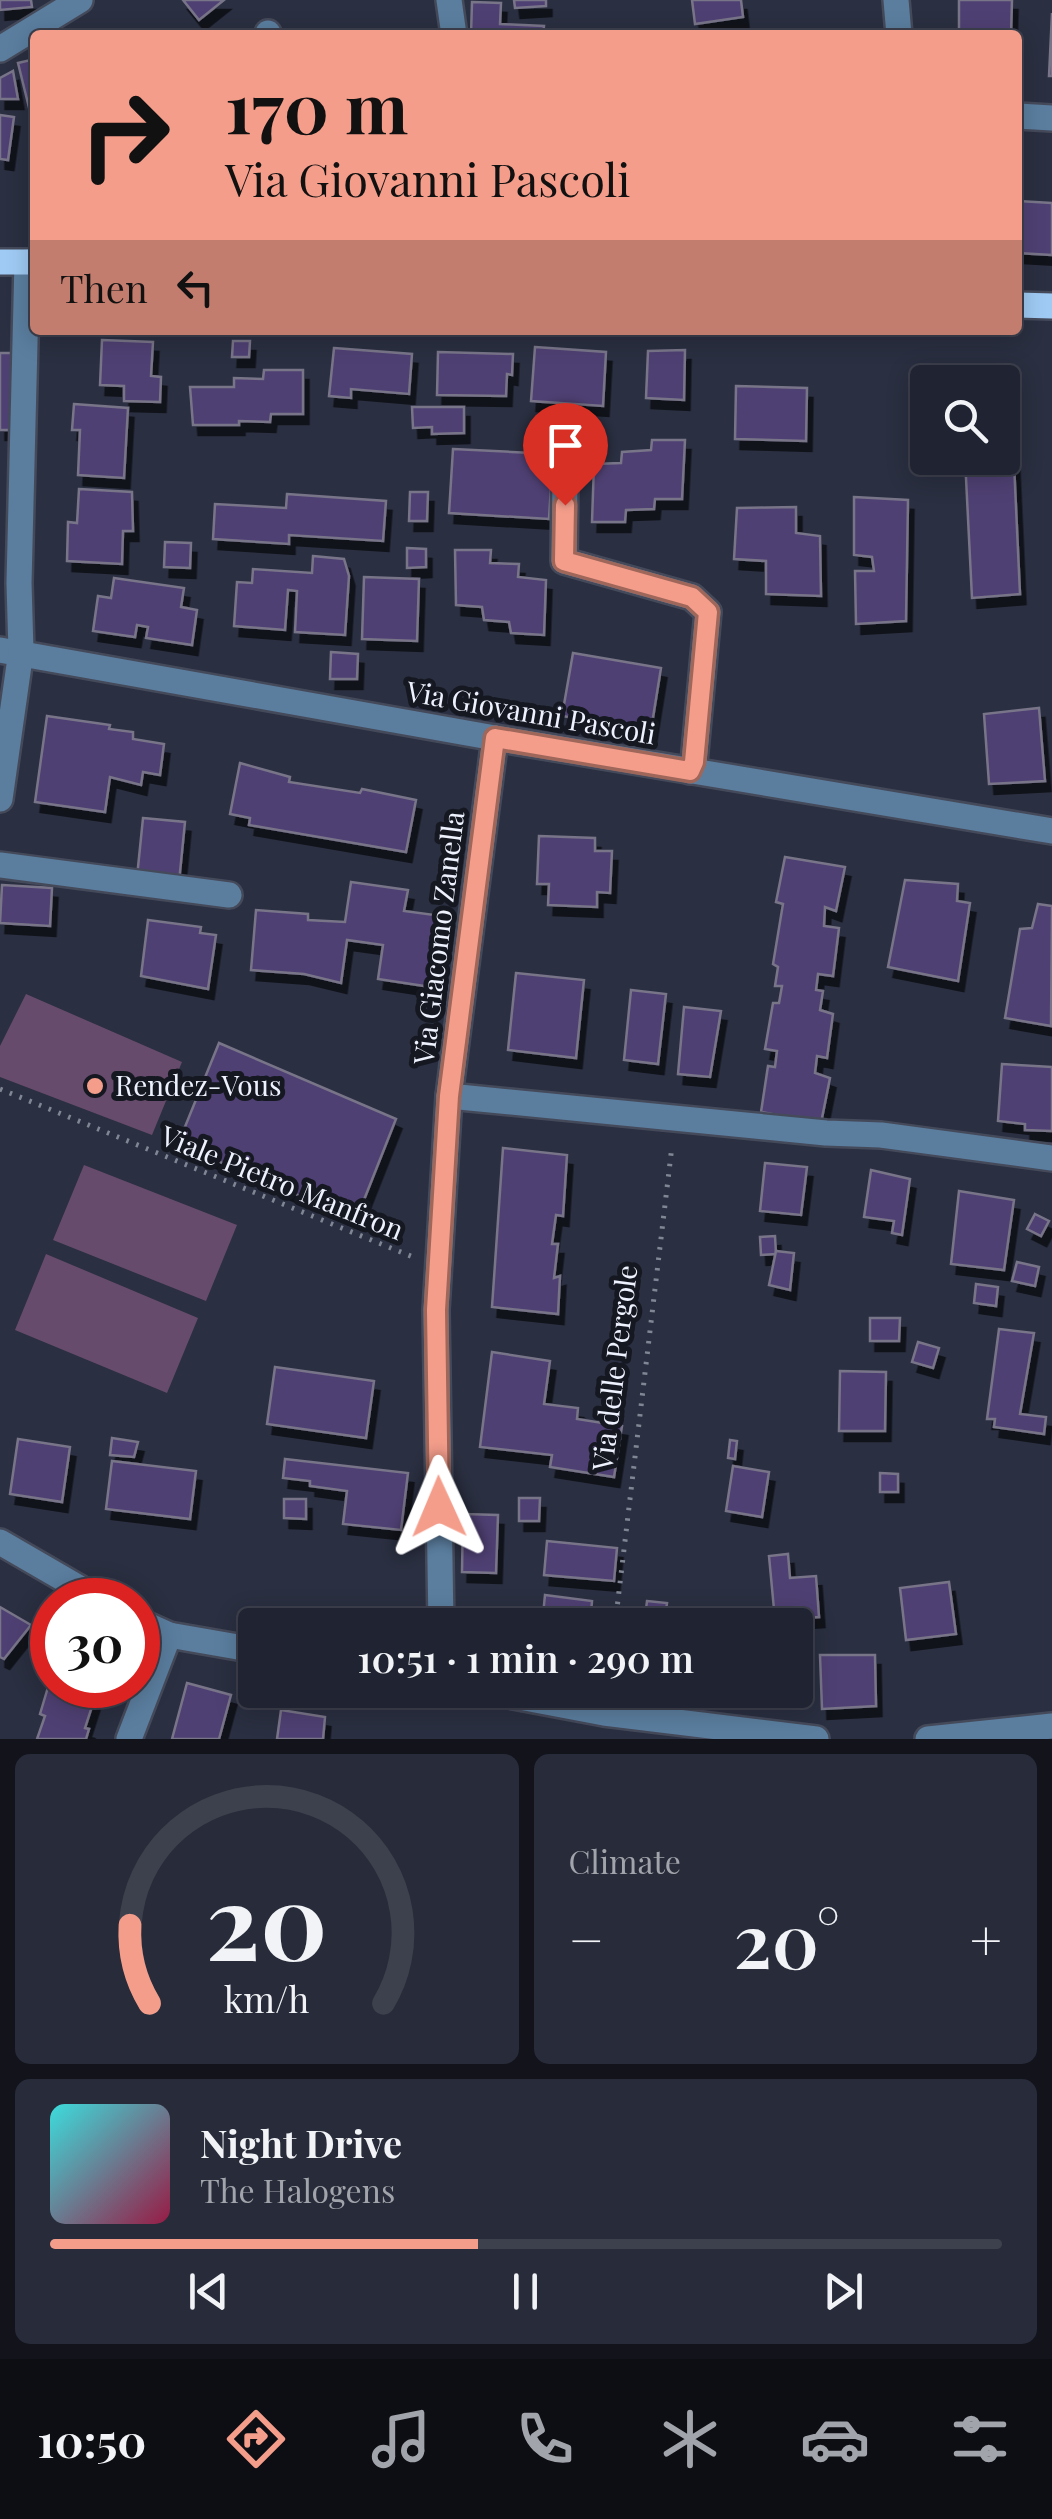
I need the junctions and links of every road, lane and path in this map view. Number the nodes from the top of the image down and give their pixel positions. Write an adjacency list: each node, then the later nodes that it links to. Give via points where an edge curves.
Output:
1 (80, 0): 4 (street)
2 (449, 0): 5 (street)
3 (896, 0): 6 (street)
4 (31, 30)
5 (453, 30)
6 (899, 30)
7 (30, 31): 8 (street)
8 (0, 49)
9 (1022, 116): 10 (street)
10 (1052, 118)
11 (0, 262): 12 (main road)
12 (30, 262)
13 (30, 289): 17 (street, via 19,583)
14 (1022, 305): 15 (main road)
15 (1052, 306)
16 (565, 478): 19 (street, via 564,561 692,597 708,612)
17 (10, 650): 18 (street, Via Giovanni Pascoli); 20 (street)
18 (495, 738): 19 (street, Via Giovanni Pascoli); 25 (street, Via Giacomo Zanella)
19 (690, 771): 21 (street, Via Giovanni Pascoli)
20 (0, 800)
21 (1052, 831)
22 (0, 865): 23 (street)
23 (229, 895)
24 (0, 1089): 28 (path, Viale Pietro Manfron)
25 (449, 1096): 26 (street); 28 (street, Via Giacomo Zanella)
26 (676, 1118): 27 (street); 32 (path, Via delle Pergole)
27 (1052, 1158)
28 (439, 1267): 31 (street, Via Giacomo Zanella)
29 (0, 1542): 30 (street)
30 (62, 1578)
31 (441, 1608)
32 (617, 1608)
33 (160, 1631): 34 (street)
34 (169, 1635): 35 (street); 38 (street)
35 (238, 1647)
36 (577, 1708): 39 (street)
37 (1052, 1726): 40 (street)
38 (129, 1739)
39 (816, 1739)
40 (928, 1739)

